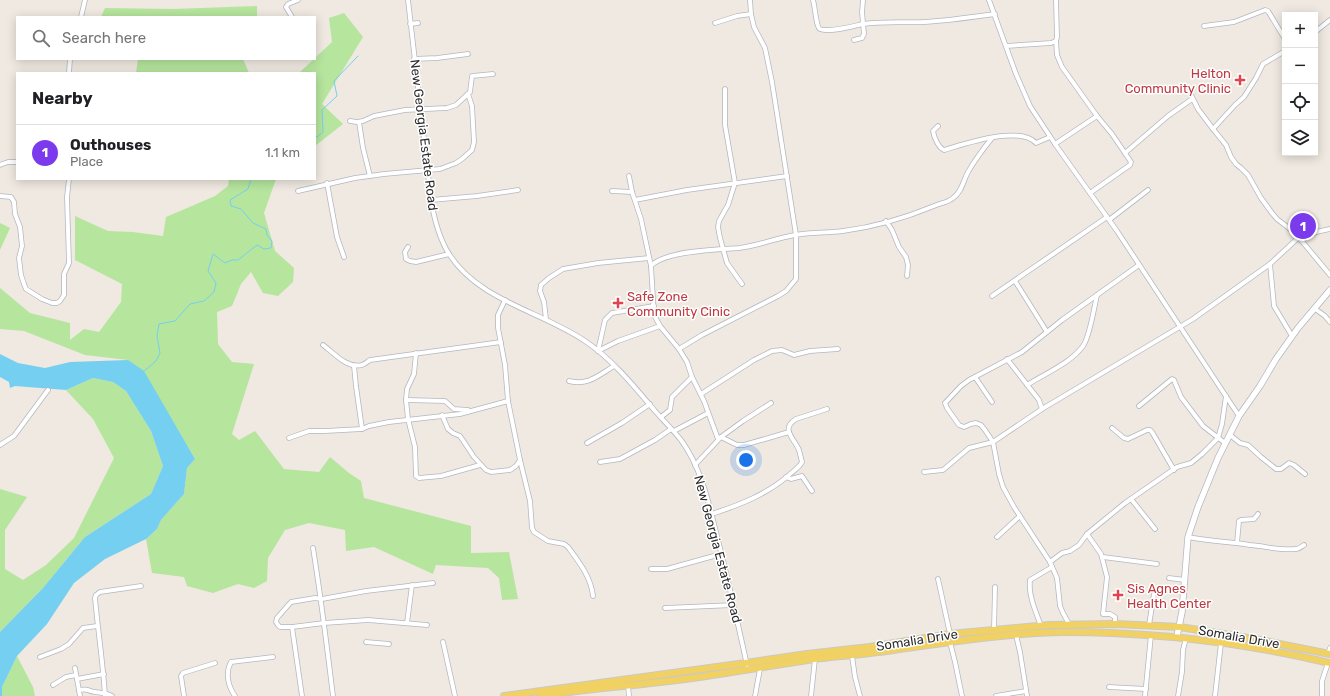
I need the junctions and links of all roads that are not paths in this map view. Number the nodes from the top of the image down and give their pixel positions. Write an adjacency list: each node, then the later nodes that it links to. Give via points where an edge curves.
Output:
1 (85, 0): 11 (street)
2 (298, 0): 12 (street, via 286,7)
3 (408, 0): 16 (street, New Georgia Estate Road)
4 (750, 0): 9 (street)
5 (813, 0): 17 (street, via 817,25 821,30)
6 (863, 0): 17 (street)
7 (989, 0): 10 (street)
8 (1056, 0): 22 (street)
9 (751, 14): 15 (street); 47 (street, via 754,27 765,48)
10 (995, 14): 17 (street, via 925,22); 23 (street)
11 (81, 16)
12 (291, 16)
13 (1330, 20): 19 (street)
14 (418, 23): 16 (street)
15 (715, 23)
16 (410, 24): 26 (street, New Georgia Estate Road)
17 (863, 24): 21 (street, via 864,36)
18 (1204, 26): 20 (street, via 1234,22 1265,10)
19 (1318, 30)
20 (1282, 34)
21 (854, 40)
22 (1056, 41): 23 (street); 33 (street, via 1058,60)
23 (1006, 46): 38 (street, via 1030,106)
24 (1282, 53): 37 (street, via 1263,64 1244,97)
25 (468, 54): 26 (street)
26 (414, 59): 32 (street, New Georgia Estate Road)
27 (70, 60): 28 (street)
28 (70, 72)
29 (493, 74): 31 (street, via 472,76)
30 (725, 90): 50 (street, via 725,124)
31 (468, 94): 32 (street, via 452,107); 44 (street, via 474,125 472,150 456,163)
32 (420, 109): 35 (street, via 383,114); 44 (street, New Georgia Estate Road)
33 (1097, 116): 40 (street); 41 (street)
34 (350, 121): 35 (street)
35 (359, 122): 45 (street)
36 (938, 126): 39 (street, via 933,135 944,150)
37 (1213, 130): 41 (street, via 1192,97); 64 (street, via 1272,213)
38 (1050, 137): 39 (street, via 1036,143 1030,138 1020,136); 40 (street)
39 (992, 138): 61 (street, via 976,158 960,192 953,198 905,218)
40 (1055, 144): 56 (street)
41 (1125, 153): 56 (street, via 1130,165)
42 (16, 162): 43 (street)
43 (0, 165)
44 (427, 171): 45 (street); 58 (street, New Georgia Estate Road)
45 (370, 176): 49 (street)
46 (629, 176): 55 (street)
47 (787, 176): 50 (street); 63 (street)
48 (69, 180): 57 (street, via 69,263 64,274 64,295 57,302 47,302 26,289 21,275 21,235 14,202 11,197)
49 (327, 183): 53 (street); 68 (street, via 337,238)
50 (735, 183): 59 (street); 66 (street, via 718,224)
51 (518, 190): 58 (street)
52 (1148, 190): 60 (street)
53 (298, 191)
54 (612, 191): 55 (street)
55 (632, 192): 59 (street)
56 (1090, 193): 60 (street)
57 (0, 196)
58 (431, 200): 67 (street, New Georgia Estate Road, via 438,228)
59 (635, 200): 69 (street)
60 (1108, 219): 71 (street); 75 (street)
61 (886, 222): 63 (street, via 843,231); 74 (street, via 906,257)
62 (1330, 229): 64 (street)
63 (796, 235): 66 (street, via 739,248); 91 (street, via 796,278 786,291)
64 (1300, 239): 70 (street); 73 (street)
65 (408, 248): 67 (street, via 406,259 416,262)
66 (722, 248): 72 (street, via 673,256 657,261); 76 (street, via 727,263)
67 (449, 254): 80 (street, New Georgia Estate Road, via 471,279)
68 (344, 258)
69 (649, 258): 72 (street); 83 (street, via 563,269 541,285)
70 (1270, 264): 86 (street); 88 (street, via 1274,306)
71 (1139, 265): 78 (street); 86 (street)
72 (651, 266): 81 (street)
73 (1330, 275)
74 (907, 276)
75 (1015, 281): 79 (street); 87 (street)
76 (742, 284)
77 (1330, 290): 82 (street)
78 (1097, 295): 87 (street); 101 (street, via 1084,346 1067,362)
79 (992, 296)
80 (505, 300): 83 (street, New Georgia Estate Road); 89 (street, via 498,314)
81 (654, 306): 85 (street, via 654,315); 93 (street, via 607,317)
82 (1314, 308): 84 (street); 88 (street)
83 (546, 319): 93 (street, New Georgia Estate Road, via 584,340)
84 (1330, 322)
85 (660, 326): 91 (street); 93 (street)
86 (1180, 326): 104 (street); 112 (street)
87 (1047, 332): 95 (street)
88 (1292, 336): 116 (street)
89 (501, 342): 94 (street); 106 (street)
90 (323, 345): 96 (street, via 340,359)
91 (679, 349): 98 (street)
92 (838, 349): 103 (street, via 794,355 782,350 772,351)
93 (598, 351): 97 (street, New Georgia Estate Road)
94 (416, 353): 96 (street, via 370,360); 105 (street, via 414,374)
95 (1008, 360): 99 (street); 101 (street)
96 (354, 366): 120 (street)
97 (614, 366): 100 (street, via 591,380 577,383); 109 (street, New Georgia Estate Road)
98 (692, 377): 103 (street); 117 (street, via 672,397 670,410)
99 (975, 377): 107 (street); 127 (street, via 961,386 945,405 959,425 981,425)
100 (569, 381)
101 (1027, 385): 112 (street, via 1039,400)
102 (48, 390): 130 (street, via 14,436)
103 (701, 394): 114 (street)
104 (1226, 396): 116 (street); 126 (street)
105 (406, 400): 113 (street, via 446,401 454,409); 118 (street)
106 (508, 401): 113 (street); 131 (street)
107 (992, 402)
108 (771, 403): 125 (street)
109 (650, 404): 117 (street, New Georgia Estate Road); 128 (street, via 622,424)
110 (1139, 406): 126 (street, via 1172,379 1181,397 1204,426)
111 (827, 409): 122 (street, via 796,419 789,427)
112 (1042, 409): 127 (street)
113 (472, 410): 115 (street)
114 (708, 413): 121 (street); 125 (street)
115 (442, 416): 118 (street); 133 (street, via 448,429 460,436)
116 (1240, 416): 123 (street)
117 (661, 417): 121 (street, New Georgia Estate Road)
118 (408, 419): 120 (street); 133 (street, via 415,447 417,477 441,476)
119 (1112, 428): 135 (street, via 1128,439 1150,430)
120 (362, 429): 124 (street, via 309,431)
121 (673, 430): 132 (street, via 620,459); 134 (street, New Georgia Estate Road)
122 (789, 432): 125 (street, via 744,445); 138 (street, via 802,462)
123 (1230, 434): 129 (street); 137 (street, via 1240,444 1248,445 1276,469 1289,464)
124 (289, 438)
125 (720, 438): 134 (street)
126 (1218, 438): 129 (street); 135 (street, via 1191,463)
127 (993, 442): 136 (street, via 969,448 944,470); 143 (street, via 1004,488)
128 (588, 443)
129 (1225, 444): 147 (street, via 1191,524)
130 (0, 445)
131 (520, 460): 133 (street, via 514,468 491,472); 165 (street, via 534,532 548,541 568,546 586,574)
132 (600, 462)
133 (480, 465)
134 (695, 465): 141 (street, New Georgia Estate Road)
135 (1174, 470): 140 (street)
136 (924, 472)
137 (1305, 474)
138 (786, 477): 139 (street, via 791,479 802,476); 141 (street, via 773,488 739,505)
139 (812, 491)
140 (1131, 499): 144 (street); 145 (street)
141 (712, 514): 151 (street, New Georgia Estate Road)
142 (1258, 514): 148 (street, via 1254,518 1239,521)
143 (1020, 516): 146 (street); 153 (street)
144 (1155, 529)
145 (1087, 534): 152 (street); 153 (street, via 1079,545)
146 (997, 537)
147 (1188, 537): 148 (street); 159 (street)
148 (1237, 543): 149 (street, via 1286,550)
149 (1304, 545)
150 (313, 548): 166 (street)
151 (721, 554): 156 (street, via 667,570); 167 (street, New Georgia Estate Road)
152 (1103, 557): 154 (street); 172 (street, via 1107,577 1102,612 1104,615 1110,614 1115,617)
153 (1050, 562): 155 (street)
154 (1156, 564)
155 (1052, 567): 171 (street, via 1057,578 1060,606); 176 (street, via 1030,580 1032,598)
156 (651, 569)
157 (1169, 578): 159 (street)
158 (938, 579): 180 (street)
159 (1185, 580): 178 (street)
160 (433, 583): 161 (street)
161 (412, 585): 166 (street); 170 (street)
162 (141, 586): 175 (street, via 96,594)
163 (995, 587): 179 (street)
164 (1154, 594): 174 (street)
165 (594, 596)
166 (322, 599): 169 (street); 177 (street, via 295,601 287,605 276,622 280,627)
167 (734, 606): 168 (street); 197 (street, New Georgia Estate Road)
168 (665, 608)
169 (324, 623): 170 (street, via 368,620); 177 (street); 215 (street)
170 (407, 623): 173 (street)
171 (1069, 624): 172 (main road, Somalia Drive); 176 (main road, Somalia Drive)
172 (1115, 624): 174 (main road, Somalia Drive)
173 (427, 625)
174 (1150, 625): 178 (main road, Somalia Drive)
175 (97, 626): 192 (street, via 83,628 69,644); 200 (street)
176 (1041, 626): 179 (main road, Somalia Drive)
177 (292, 627): 214 (street)
178 (1180, 627): 183 (street); 190 (main road, Somalia Drive)
179 (994, 629): 180 (main road, Somalia Drive)
180 (950, 634): 197 (main road, Somalia Drive, via 837,652 808,654)
181 (1016, 634): 182 (main road, Somalia Drive, via 1064,632); 187 (main road, Somalia Drive); 207 (street)
182 (1151, 635): 183 (main road, Somalia Drive); 205 (street)
183 (1177, 636): 184 (main road, Somalia Drive)
184 (1186, 638): 188 (main road, Somalia Drive); 227 (street)
185 (366, 642): 189 (street)
186 (443, 642): 216 (street)
187 (950, 642): 191 (main road, Somalia Drive); 223 (street)
188 (1221, 643): 196 (main road, Somalia Drive); 228 (street)
189 (389, 644)
190 (1329, 652)
191 (852, 656): 194 (main road, Somalia Drive); 222 (street)
192 (40, 657)
193 (273, 657): 213 (street, via 231,662 228,677)
194 (814, 659): 199 (main road, Somalia Drive); 221 (street)
195 (215, 663): 212 (street, via 183,673 181,676)
196 (1329, 663): 229 (street, via 1322,681)
197 (747, 666): 199 (main road, Somalia Drive); 203 (main road, Somalia Drive, via 718,675); 217 (main road, Somalia Drive)
198 (75, 668): 201 (street)
199 (760, 668): 220 (street)
200 (104, 674): 201 (street); 208 (street)
201 (77, 677): 202 (street, via 66,677); 206 (street)
202 (53, 685)
203 (628, 686): 209 (main road, Somalia Drive); 219 (street)
204 (1109, 687): 205 (street)
205 (1146, 689): 226 (street)
206 (79, 690): 208 (street, via 90,689); 210 (street)
207 (1026, 691): 224 (street); 225 (street)
208 (105, 694): 211 (street)
209 (560, 695): 218 (main road, Somalia Drive)
210 (80, 696)
211 (112, 696)
212 (184, 696)
213 (234, 696)
214 (302, 696)
215 (333, 696)
216 (455, 696)
217 (504, 696)
218 (540, 696)
219 (629, 696)
220 (755, 696)
221 (811, 696)
222 (860, 696)
223 (962, 696)
224 (996, 696)
225 (1027, 696)
226 (1145, 696)
227 (1178, 696)
228 (1215, 696)
229 (1322, 696)

